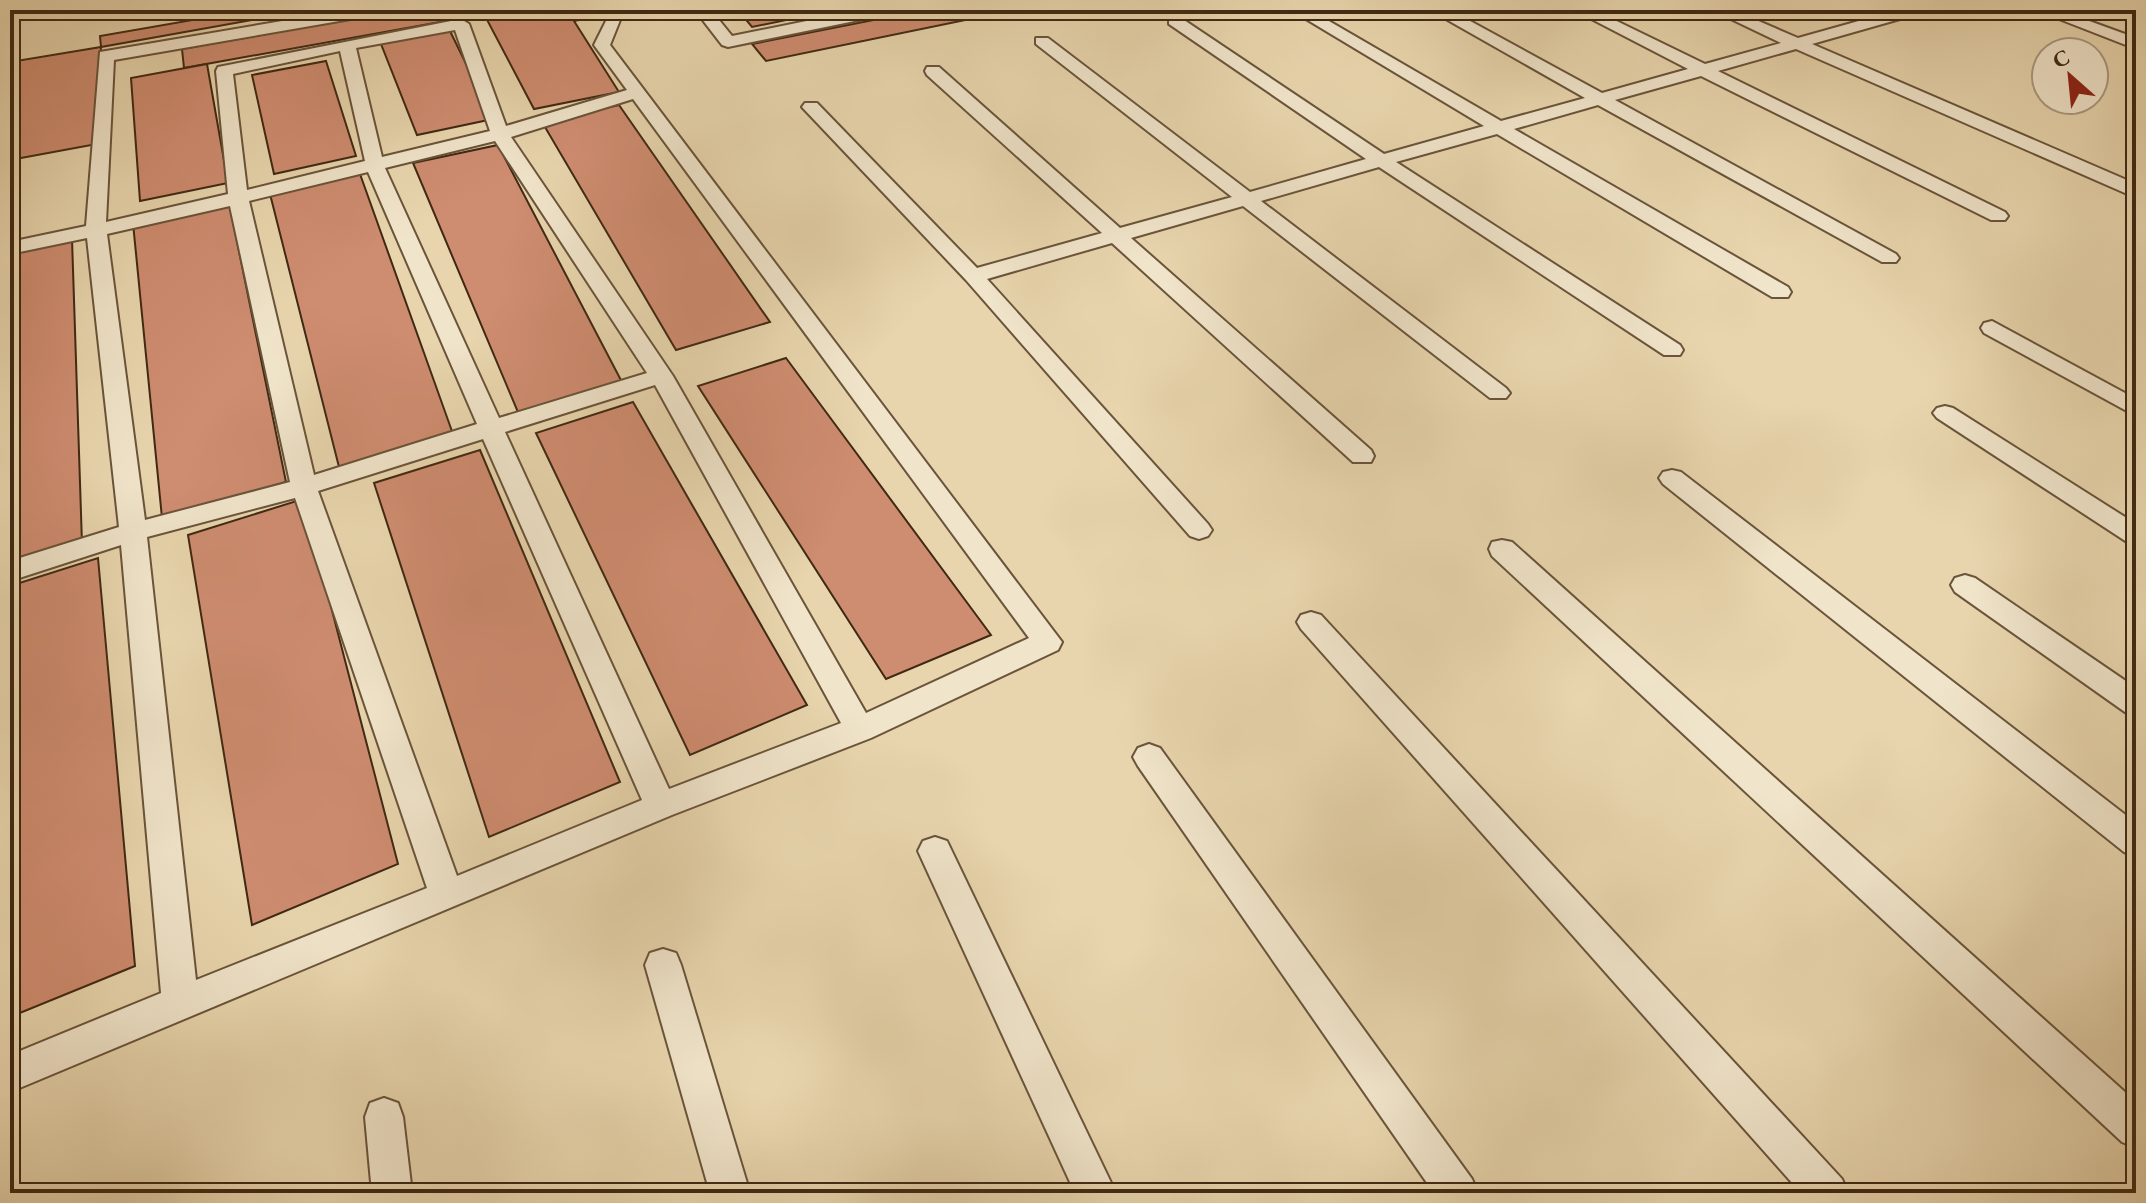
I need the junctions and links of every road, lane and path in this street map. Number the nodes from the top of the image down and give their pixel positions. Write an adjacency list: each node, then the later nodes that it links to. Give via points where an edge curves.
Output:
1 (374, 10): 30 (lane, via 106,56)
2 (616, 10): 19 (lane, via 602,45)
3 (703, 10): 11 (lane, via 728,42)
4 (884, 10): 11 (lane)
5 (1299, 10): 22 (lane)
6 (1438, 10): 20 (lane)
7 (1582, 10): 17 (lane)
8 (1720, 10): 14 (lane)
9 (1915, 10): 14 (lane)
10 (2044, 10): 15 (lane)
11 (836, 14)
12 (1175, 21): 24 (lane)
13 (1042, 41): 28 (lane)
14 (1792, 43): 17 (lane); 26 (lane)
15 (2136, 44)
16 (347, 45): 23 (lane, via 461,24); 25 (lane); 27 (lane, via 224,71)
17 (1699, 69): 20 (lane); 29 (lane)
18 (933, 71): 31 (lane)
19 (638, 92): 23 (lane); 54 (lane, via 1048,642)
20 (1596, 98): 22 (lane); 33 (lane)
21 (811, 107): 34 (lane)
22 (1496, 127): 24 (lane); 35 (lane)
23 (500, 134): 25 (lane); 38 (lane)
24 (1380, 160): 28 (lane); 37 (lane)
25 (375, 166): 27 (lane); 42 (lane)
26 (2132, 189)
27 (238, 198): 30 (lane); 45 (lane)
28 (1245, 198): 31 (lane); 39 (lane)
29 (1998, 216)
30 (96, 230): 32 (lane); 47 (lane)
31 (1116, 235): 34 (lane); 43 (lane)
32 (10, 248)
33 (1889, 258)
34 (973, 276): 46 (lane)
35 (1780, 292)
36 (1992, 328): 40 (lane)
37 (1672, 350)
38 (661, 376): 42 (lane); 54 (lane)
39 (1498, 393)
40 (2136, 409)
41 (1945, 413): 48 (lane)
42 (491, 428): 45 (lane); 56 (lane)
43 (1362, 456)
44 (1672, 478): 57 (lane)
45 (304, 487): 47 (lane); 59 (lane)
46 (1199, 530)
47 (133, 532): 50 (lane); 61 (lane)
48 (2136, 536)
49 (1502, 549): 64 (lane)
50 (10, 571)
51 (1965, 585): 53 (lane)
52 (1311, 622): 69 (lane)
53 (2136, 704)
54 (860, 729): 56 (lane)
55 (1149, 757): 68 (lane)
56 (661, 806): 59 (lane)
57 (2136, 842)
58 (935, 851): 67 (lane)
59 (447, 896): 61 (lane)
60 (663, 965): 66 (lane)
61 (180, 1003): 62 (lane)
62 (10, 1074)
63 (384, 1117): 65 (lane)
64 (2136, 1128)
65 (392, 1193)
66 (730, 1193)
67 (1096, 1193)
68 (1458, 1193)
69 (1828, 1193)

